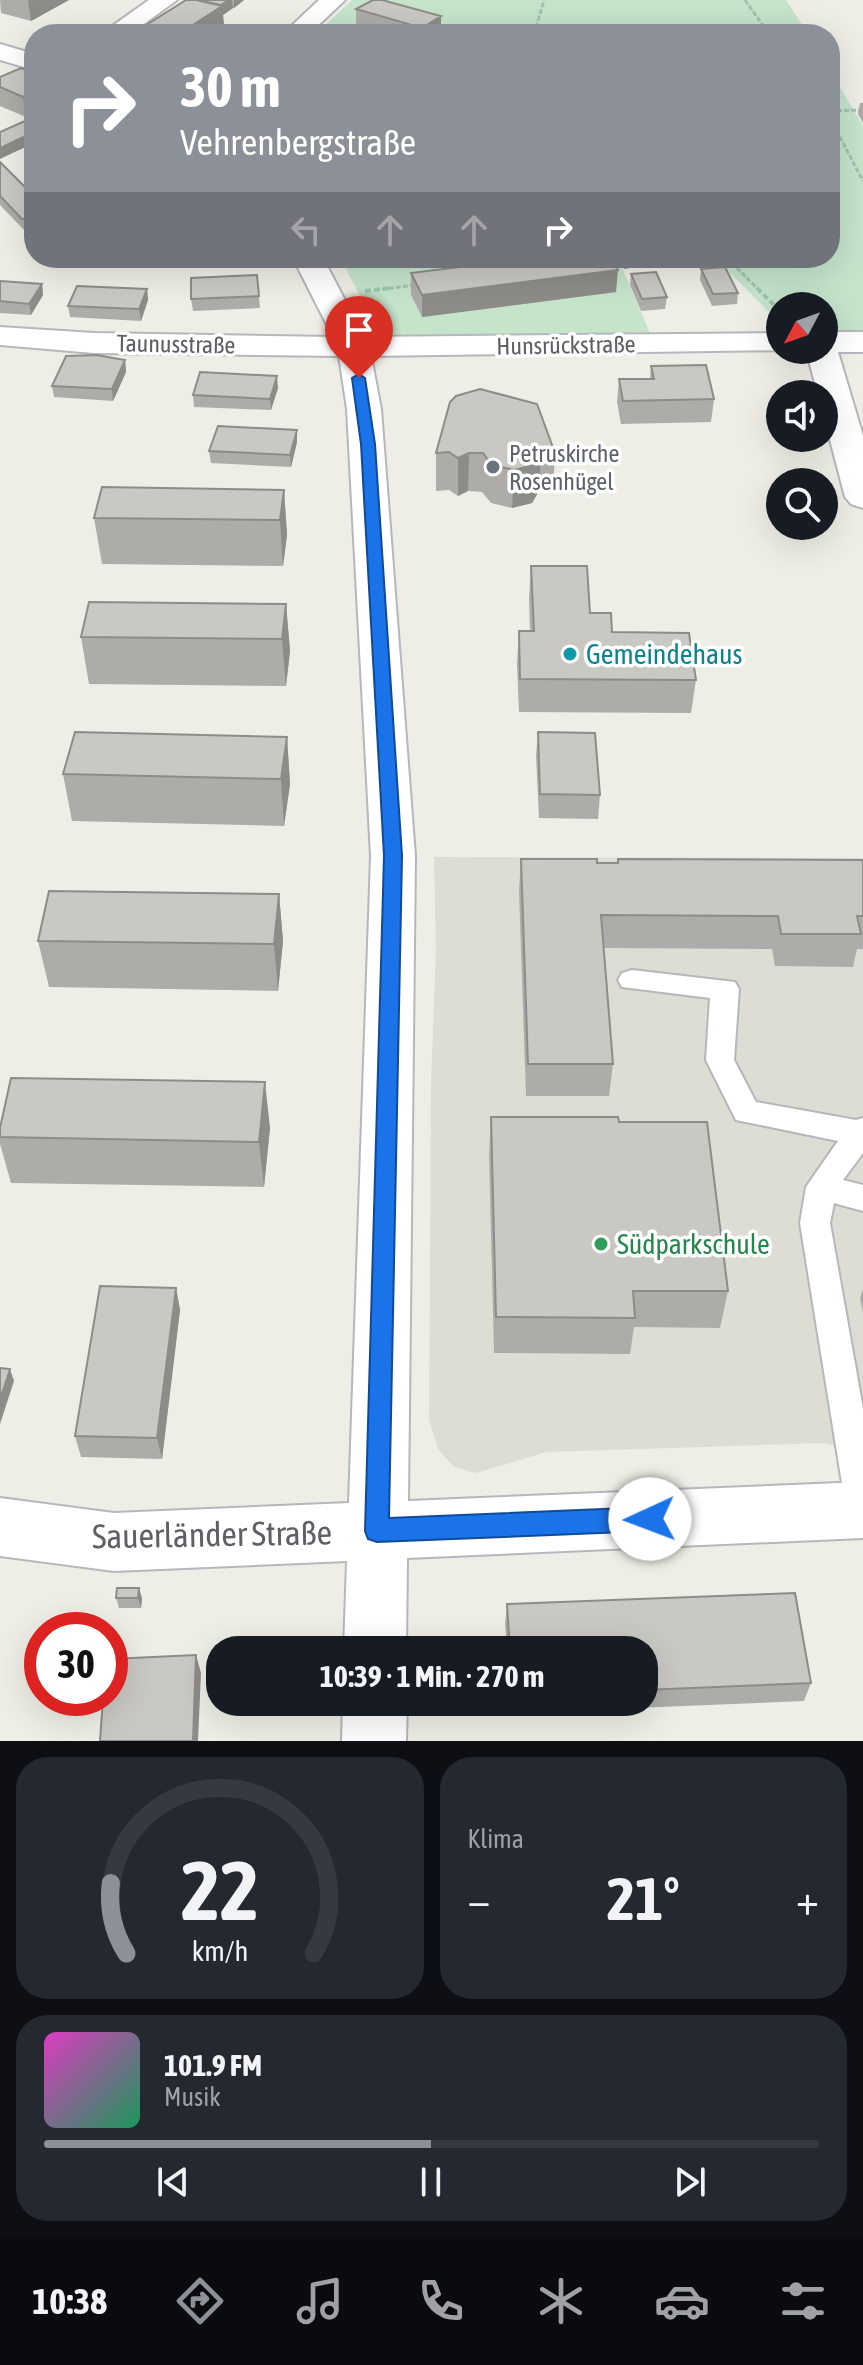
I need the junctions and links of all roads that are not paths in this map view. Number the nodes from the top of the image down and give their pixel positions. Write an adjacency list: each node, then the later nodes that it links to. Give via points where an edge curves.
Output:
1 (165, 0): 3 (street)
2 (333, 0): 4 (street)
3 (128, 24)
4 (306, 24)
5 (0, 52): 6 (street)
6 (24, 59)
7 (314, 268): 12 (street)
8 (0, 336): 12 (street, Taunusstraße, via 94,343)
9 (838, 342): 10 (street)
10 (863, 342)
11 (766, 343): 12 (street, Hunsrückstraße)
12 (353, 347): 21 (street, via 368,444 393,856)
13 (826, 364): 14 (street)
14 (863, 497)
15 (632, 980): 16 (lane, via 725,989 720,1060 746,1112)
16 (862, 1131): 17 (lane)
17 (821, 1187): 18 (lane); 19 (lane, via 815,1223)
18 (863, 1198)
19 (863, 1509): 21 (street, Sauerländer Straße)
20 (0, 1527): 21 (street, Sauerländer Straße, via 114,1542)
21 (377, 1531): 22 (street)
22 (375, 1636)
23 (375, 1716): 24 (street)
24 (374, 1741)

